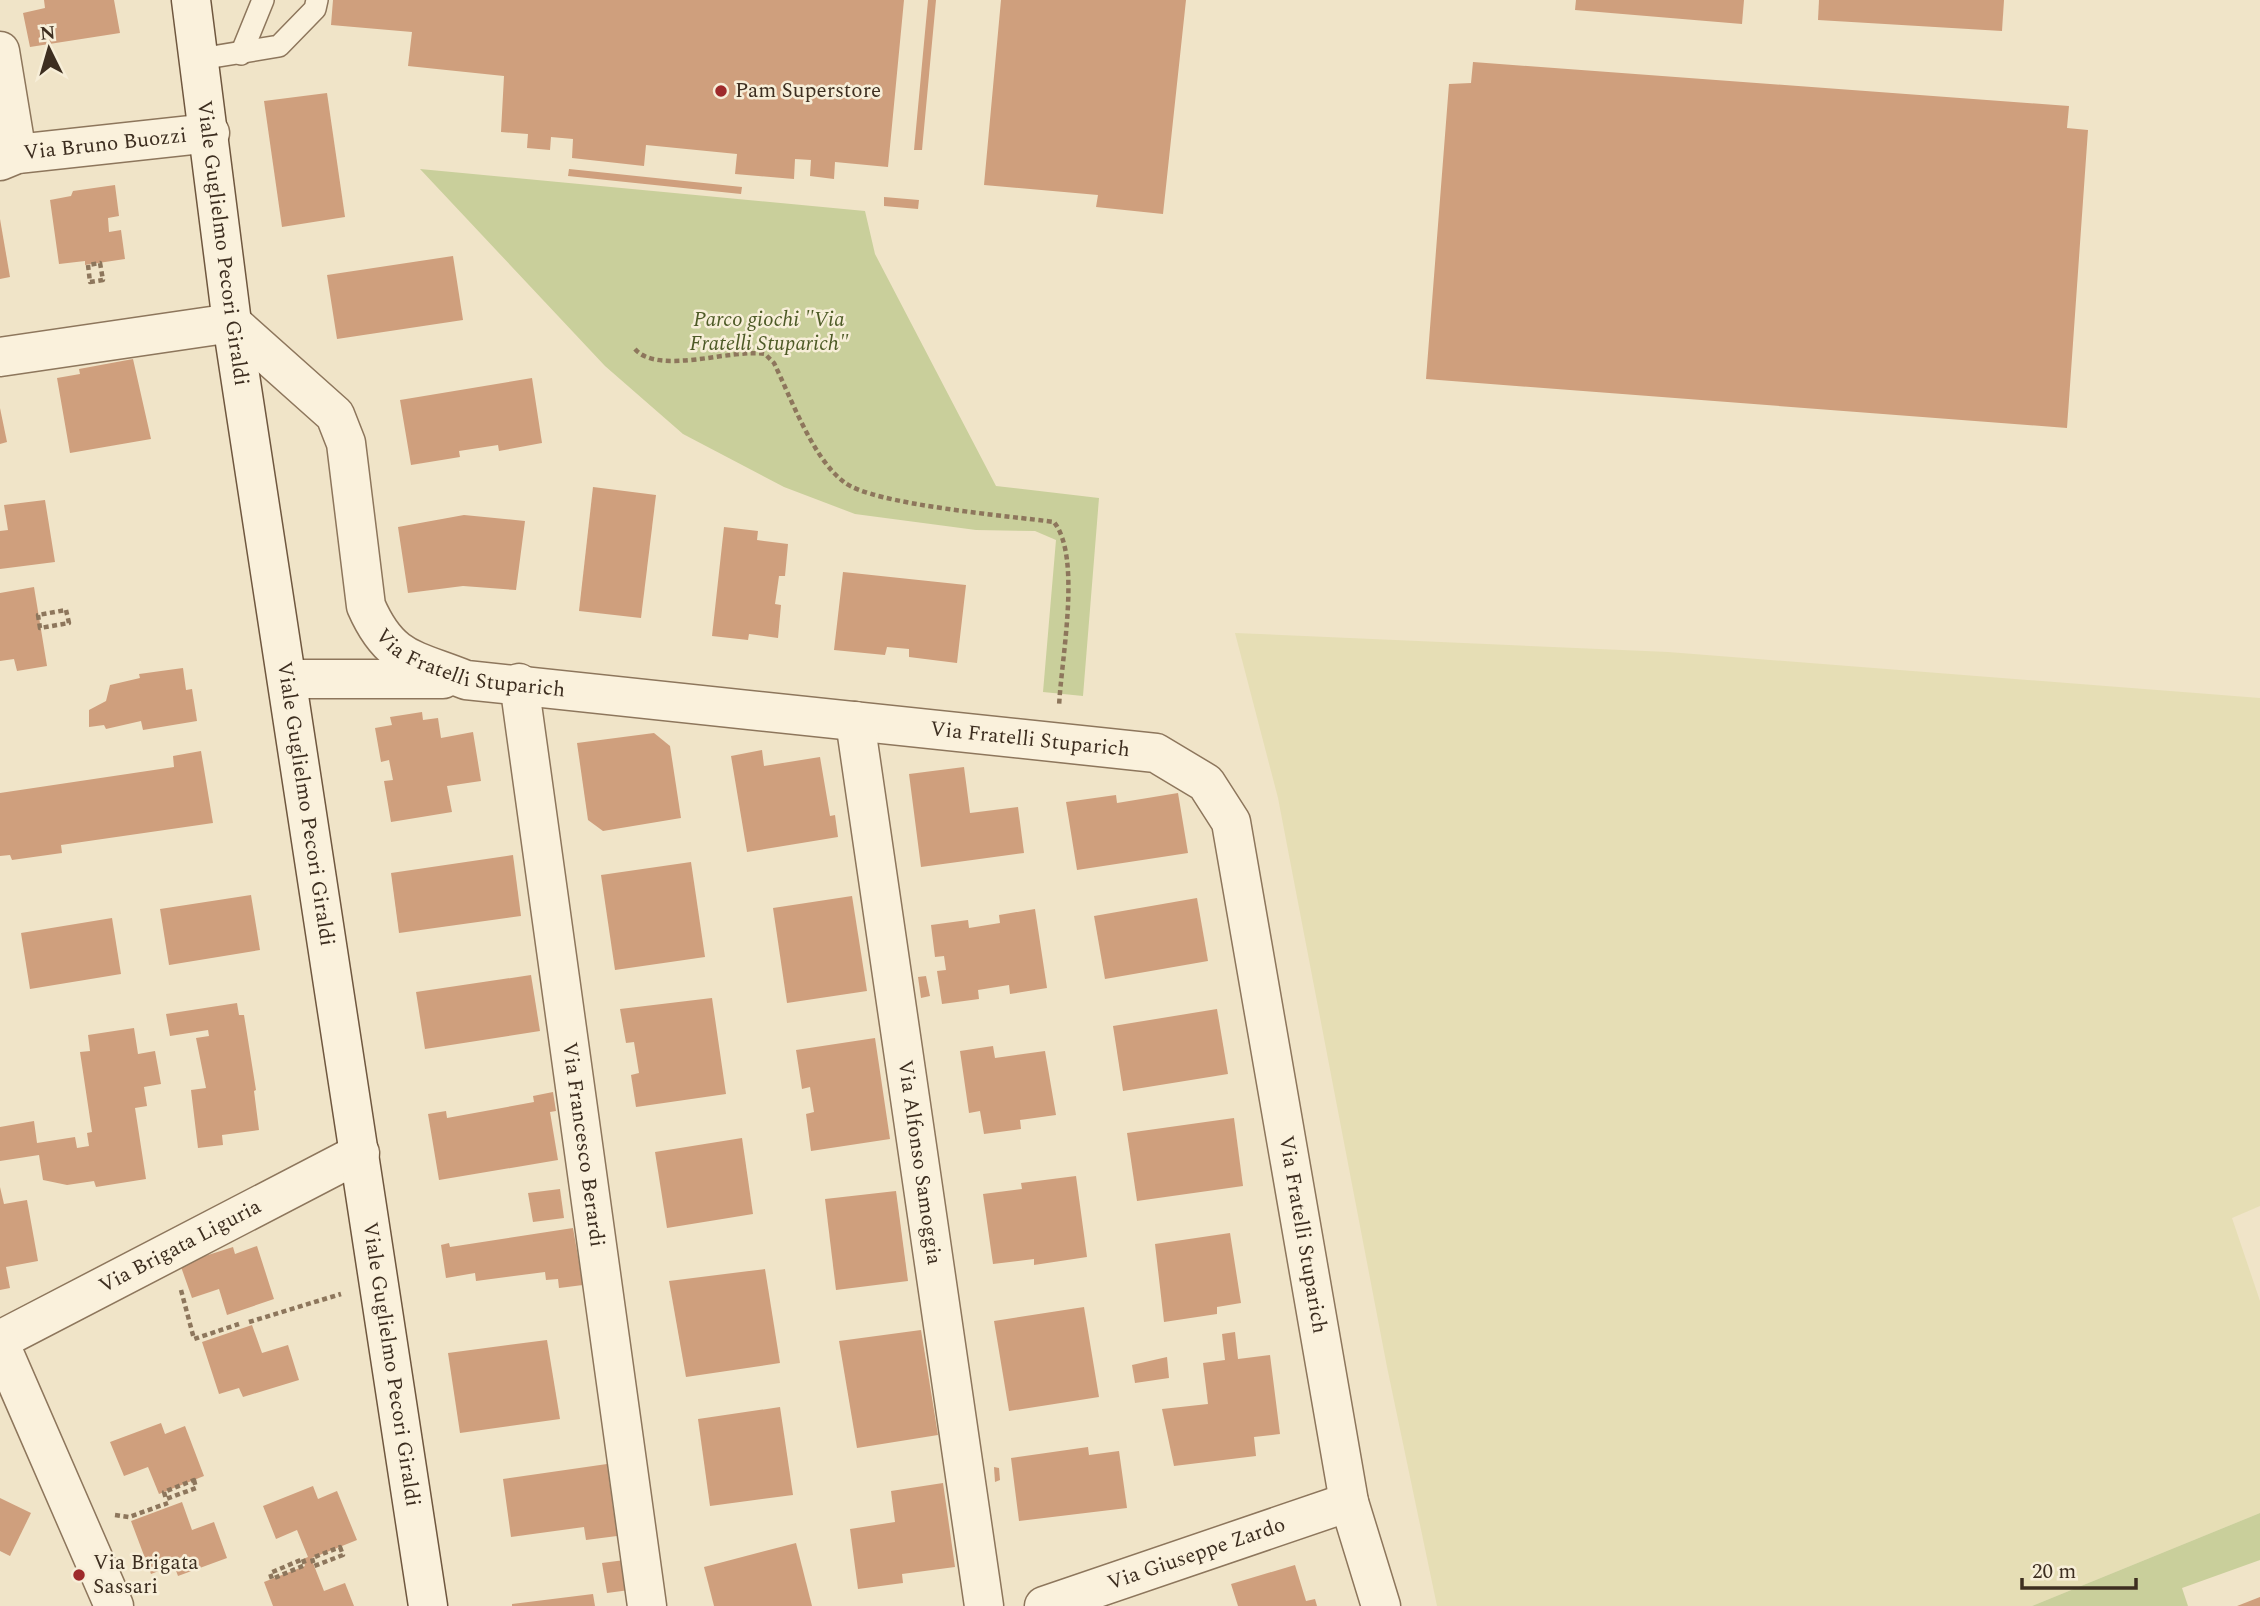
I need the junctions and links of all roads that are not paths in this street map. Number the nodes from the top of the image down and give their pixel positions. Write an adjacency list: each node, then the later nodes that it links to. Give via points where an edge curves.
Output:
1 (191, 0): 6 (street, Viale Guglielmo Pecori Giraldi)
2 (263, 0): 5 (lane)
3 (317, 0): 5 (lane, via 316,9 279,46)
4 (0, 51): 8 (street)
5 (241, 54): 6 (lane)
6 (200, 59): 7 (street, Viale Guglielmo Pecori Giraldi)
7 (210, 133): 8 (street, Via Bruno Buozzi); 9 (street, Viale Guglielmo Pecori Giraldi)
8 (8, 158)
9 (232, 323): 10 (street); 11 (street, Viale Guglielmo Pecori Giraldi); 12 (street, Via Fratelli Stuparich, via 335,415 346,443 366,606 376,630 395,652)
10 (0, 356)
11 (287, 679): 12 (street); 15 (street, Viale Guglielmo Pecori Giraldi)
12 (466, 680): 13 (street, Via Fratelli Stuparich)
13 (519, 683): 14 (street, Via Fratelli Stuparich); 20 (street, Via Francesco Berardi)
14 (855, 721): 17 (street, Via Fratelli Stuparich, via 1156,753 1206,783 1231,822); 21 (street, Via Alfonso Samoggia)
15 (360, 1153): 16 (street, Via Brigata Liguria); 19 (street, Viale Guglielmo Pecori Giraldi)
16 (0, 1342): 18 (street)
17 (1349, 1502): 22 (street, Via Giuseppe Zardo); 23 (street, Via Fratelli Stuparich)
18 (114, 1606)
19 (428, 1606)
20 (648, 1606)
21 (984, 1606)
22 (1044, 1606)
23 (1381, 1606)

